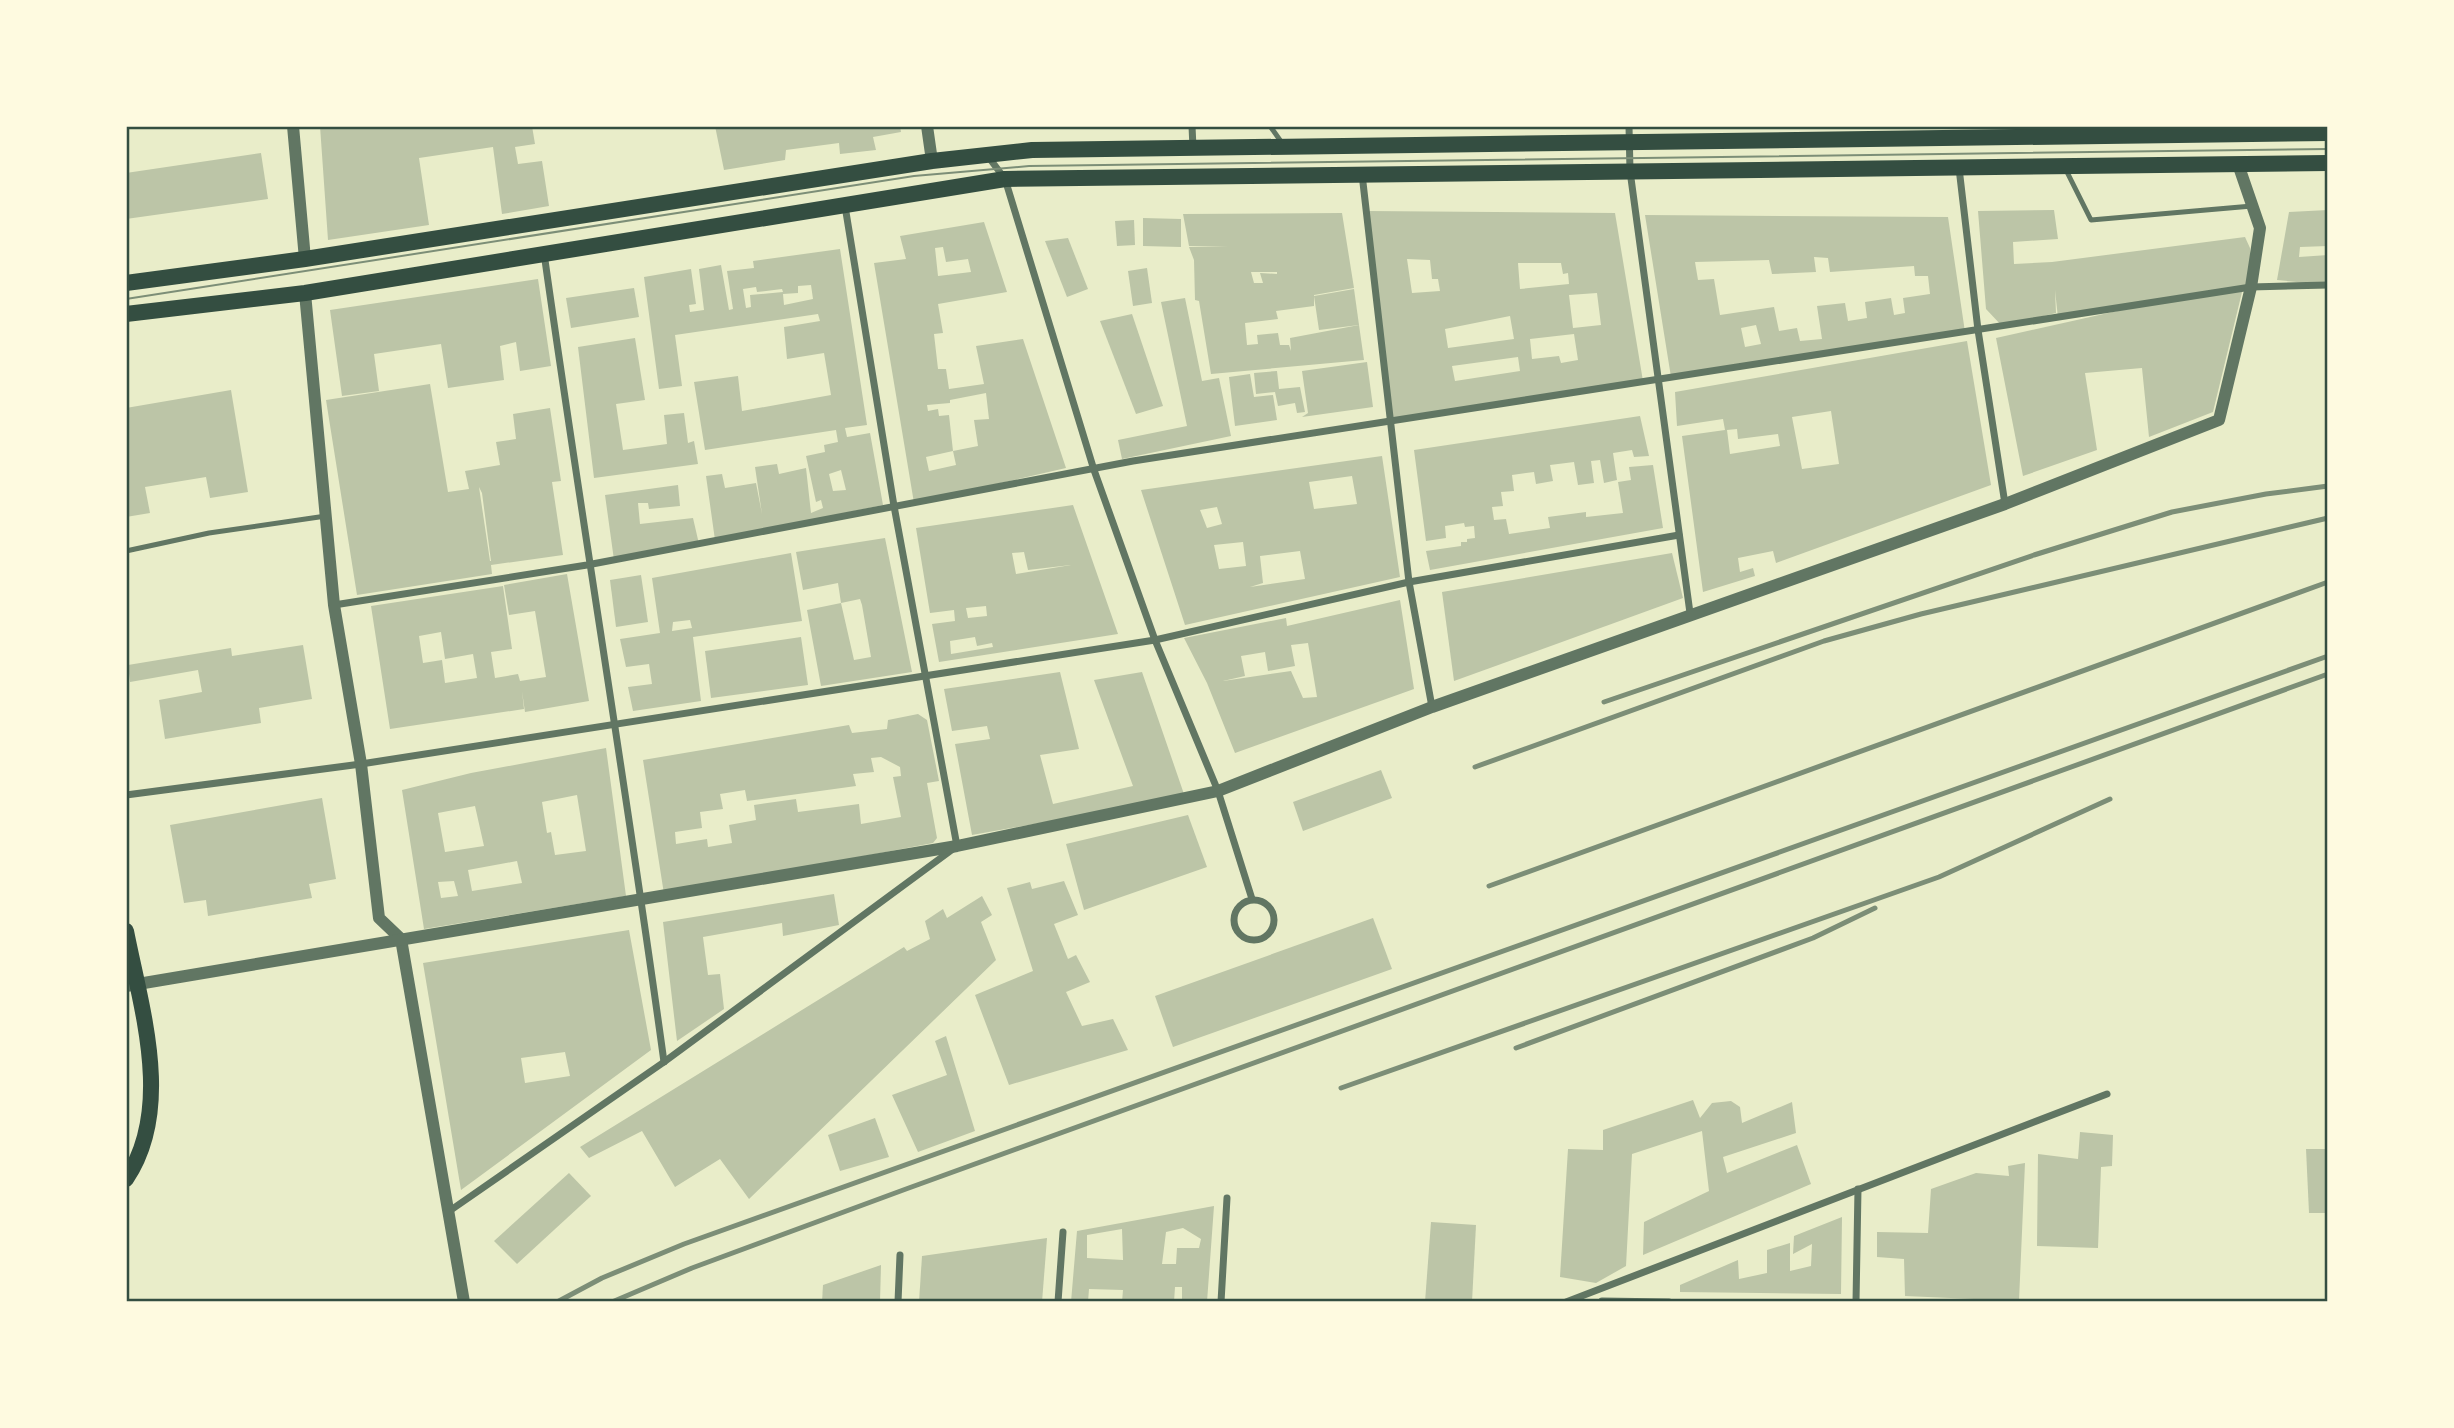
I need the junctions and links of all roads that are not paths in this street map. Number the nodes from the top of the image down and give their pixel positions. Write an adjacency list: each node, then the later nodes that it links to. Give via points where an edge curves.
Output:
1 (293, 126): 23 (street)
2 (927, 126): 12 (street)
3 (1192, 126): 10 (street)
4 (1270, 126): 9 (lane)
5 (2234, 130): 6 (main road); 8 (main road)
6 (2036, 132): 7 (main road, via 1832,137)
7 (1629, 134): 9 (main road); 17 (street)
8 (2328, 134)
9 (1284, 145): 10 (main road)
10 (1194, 148): 11 (main road)
11 (986, 155): 12 (main road); 19 (street)
12 (932, 161): 23 (main road)
13 (2328, 163): 14 (main road)
14 (2238, 164): 15 (main road); 21 (street)
15 (2064, 165): 16 (main road); 21 (lane, via 2091,220)
16 (1959, 168): 17 (main road); 29 (street)
17 (1630, 171): 18 (main road); 30 (street)
18 (1362, 174): 19 (main road); 31 (street)
19 (1005, 179): 20 (main road); 32 (street)
20 (845, 206): 22 (main road); 34 (street)
21 (2252, 206): 26 (street, via 2260,228)
22 (544, 253): 27 (main road); 38 (street)
23 (305, 259): 24 (main road)
24 (126, 283)
25 (2328, 285): 26 (street)
26 (2251, 287): 29 (street); 33 (street, via 2219,420)
27 (305, 293): 28 (main road); 35 (street)
28 (126, 314)
29 (1978, 330): 30 (street); 33 (street)
30 (1660, 378): 31 (street); 36 (street)
31 (1393, 421): 32 (street); 39 (street)
32 (1094, 470): 34 (street); 42 (street)
33 (2005, 504): 41 (street)
34 (894, 506): 38 (street); 43 (street)
35 (326, 516): 37 (lane); 40 (street)
36 (1679, 535): 39 (street); 41 (street)
37 (126, 551)
38 (587, 565): 40 (street); 45 (street)
39 (1409, 582): 42 (street); 44 (street)
40 (334, 606): 46 (street)
41 (1690, 614): 44 (street)
42 (1155, 640): 43 (street); 47 (street)
43 (926, 675): 45 (street); 49 (street)
44 (1432, 707): 47 (street)
45 (614, 723): 46 (street); 50 (street)
46 (361, 764): 48 (street); 53 (street, via 380,918)
47 (1218, 791): 49 (street); 51 (street)
48 (126, 795)
49 (957, 846): 50 (street); 55 (street)
50 (641, 899): 53 (street); 55 (street)
51 (1252, 899): 51 (street, via 1236,910 1234,923 1241,936 1254,940 1268,935 1275,918 1270,906)
52 (126, 931): 54 (main road)
53 (401, 939): 54 (street); 60 (street)
54 (131, 985): 57 (main road, via 150,1061 151,1107 143,1148)
55 (664, 1062): 60 (street)
56 (2107, 1094): 58 (street)
57 (126, 1179)
58 (1858, 1189): 63 (street); 71 (street)
59 (1227, 1198): 68 (street)
60 (448, 1212): 65 (street)
61 (1063, 1232): 67 (street)
62 (900, 1255): 66 (street)
63 (1603, 1289): 64 (street); 69 (street)
64 (1602, 1301): 70 (street)
65 (464, 1302)
66 (898, 1302)
67 (1058, 1302)
68 (1221, 1302)
69 (1566, 1302)
70 (1669, 1302)
71 (1856, 1302)

